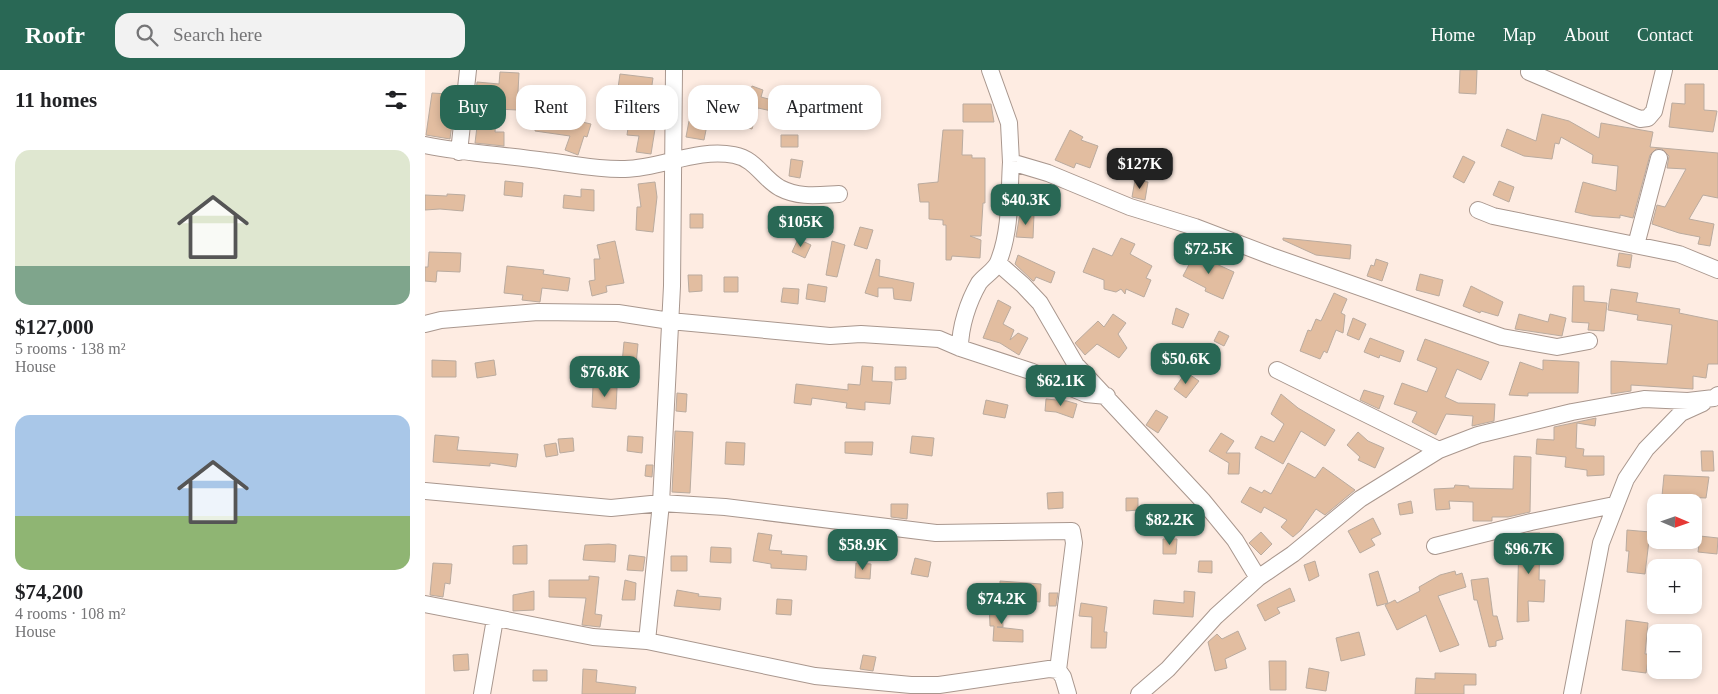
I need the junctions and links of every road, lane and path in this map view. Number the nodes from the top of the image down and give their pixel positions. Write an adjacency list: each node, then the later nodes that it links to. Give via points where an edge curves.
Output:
1 (468, 70): 7 (street)
2 (674, 70): 9 (street)
3 (990, 70): 10 (street, via 1009,124)
4 (1664, 70): 5 (street, via 1654,111 1648,118 1640,118)
5 (1529, 72)
6 (425, 145): 7 (street)
7 (459, 152): 9 (street, via 590,169 628,169)
8 (1659, 158): 13 (street)
9 (674, 160): 11 (street, via 711,153 736,155 753,162 779,187 803,196); 16 (street)
10 (1011, 162): 14 (street, via 1006,240); 18 (street, via 1502,337 1557,347)
11 (839, 194)
12 (1478, 210): 13 (street, via 1493,216)
13 (1637, 245): 15 (street, via 1679,254)
14 (998, 263): 19 (street, via 980,282 960,332); 21 (street, via 1040,303 1077,365)
15 (1718, 270)
16 (670, 321): 17 (street, via 618,313 538,312); 19 (street, via 830,336 861,334 939,339); 25 (street)
17 (425, 324)
18 (1589, 341)
19 (959, 348): 21 (street, via 1030,371 1086,394)
20 (1277, 370): 23 (street)
21 (1107, 396): 28 (street, via 1203,501 1235,540)
22 (1716, 397): 23 (street, via 1635,400 1478,435); 26 (street, via 1681,413 1646,449)
23 (1439, 450): 28 (street, via 1360,499)
24 (425, 491): 25 (street, via 611,508)
25 (661, 503): 31 (street); 32 (street, via 725,507 936,533 1072,531 1074,543)
26 (1614, 505): 27 (street); 36 (street, via 1601,543)
27 (1435, 546)
28 (1258, 578): 35 (street)
29 (425, 604): 30 (street)
30 (495, 618): 31 (street, via 593,637); 33 (street)
31 (647, 641): 32 (street, via 815,676 911,685 939,685)
32 (1057, 670): 34 (street, via 1063,677)
33 (482, 694)
34 (1068, 694)
35 (1139, 694)
36 (1572, 694)

